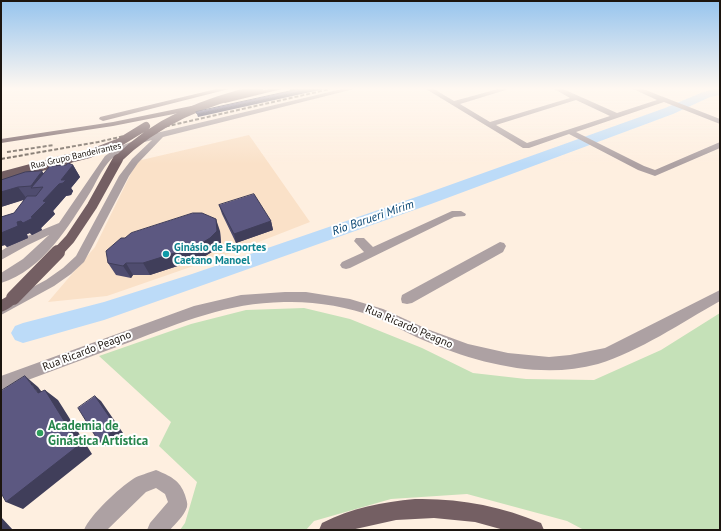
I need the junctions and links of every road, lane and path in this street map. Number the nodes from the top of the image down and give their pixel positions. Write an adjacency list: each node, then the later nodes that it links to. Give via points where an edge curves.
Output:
1 (122, 114): 14 (main road, via 84,123)
2 (163, 114): 17 (main road, via 107,126)
3 (170, 114): 20 (main road, bridge, via 120,142 98,151)
4 (183, 114): 31 (main road, bridge, via 161,125 129,148 116,162 70,239)
5 (250, 114): 16 (street)
6 (473, 114): 13 (street)
7 (524, 114): 13 (street)
8 (612, 114): 11 (street)
9 (624, 114): 11 (street)
10 (699, 114): 12 (street)
11 (617, 116): 15 (street)
12 (720, 122)
13 (490, 124): 15 (street, via 526,146)
14 (1, 133)
15 (573, 134): 18 (street, via 654,172)
16 (155, 137): 19 (street, Rua Grupo Bandeirantes); 22 (street, via 127,146 111,155); 31 (street, via 124,176 80,259 50,283)
17 (1, 141)
18 (720, 145)
19 (1, 173)
20 (1, 177)
21 (461, 214): 25 (street, via 452,214)
22 (63, 225): 26 (street, via 24,242); 28 (street, via 26,265)
23 (360, 241): 25 (street)
24 (500, 246): 30 (street, via 499,249)
25 (371, 252): 27 (street)
26 (1, 256)
27 (346, 265)
28 (1, 278)
29 (720, 295): 32 (street, Rua Ricardo Peagno, via 619,350 574,361 540,362 508,360 466,350 372,310 340,301 285,296 248,299 199,310)
30 (407, 299)
31 (1, 309)
32 (1, 383)
33 (94, 530): 34 (street, via 140,485 156,479 168,484 175,492 178,504)
34 (157, 530)
35 (329, 530): 36 (main road, via 368,514 426,509 466,511)
36 (534, 530)

